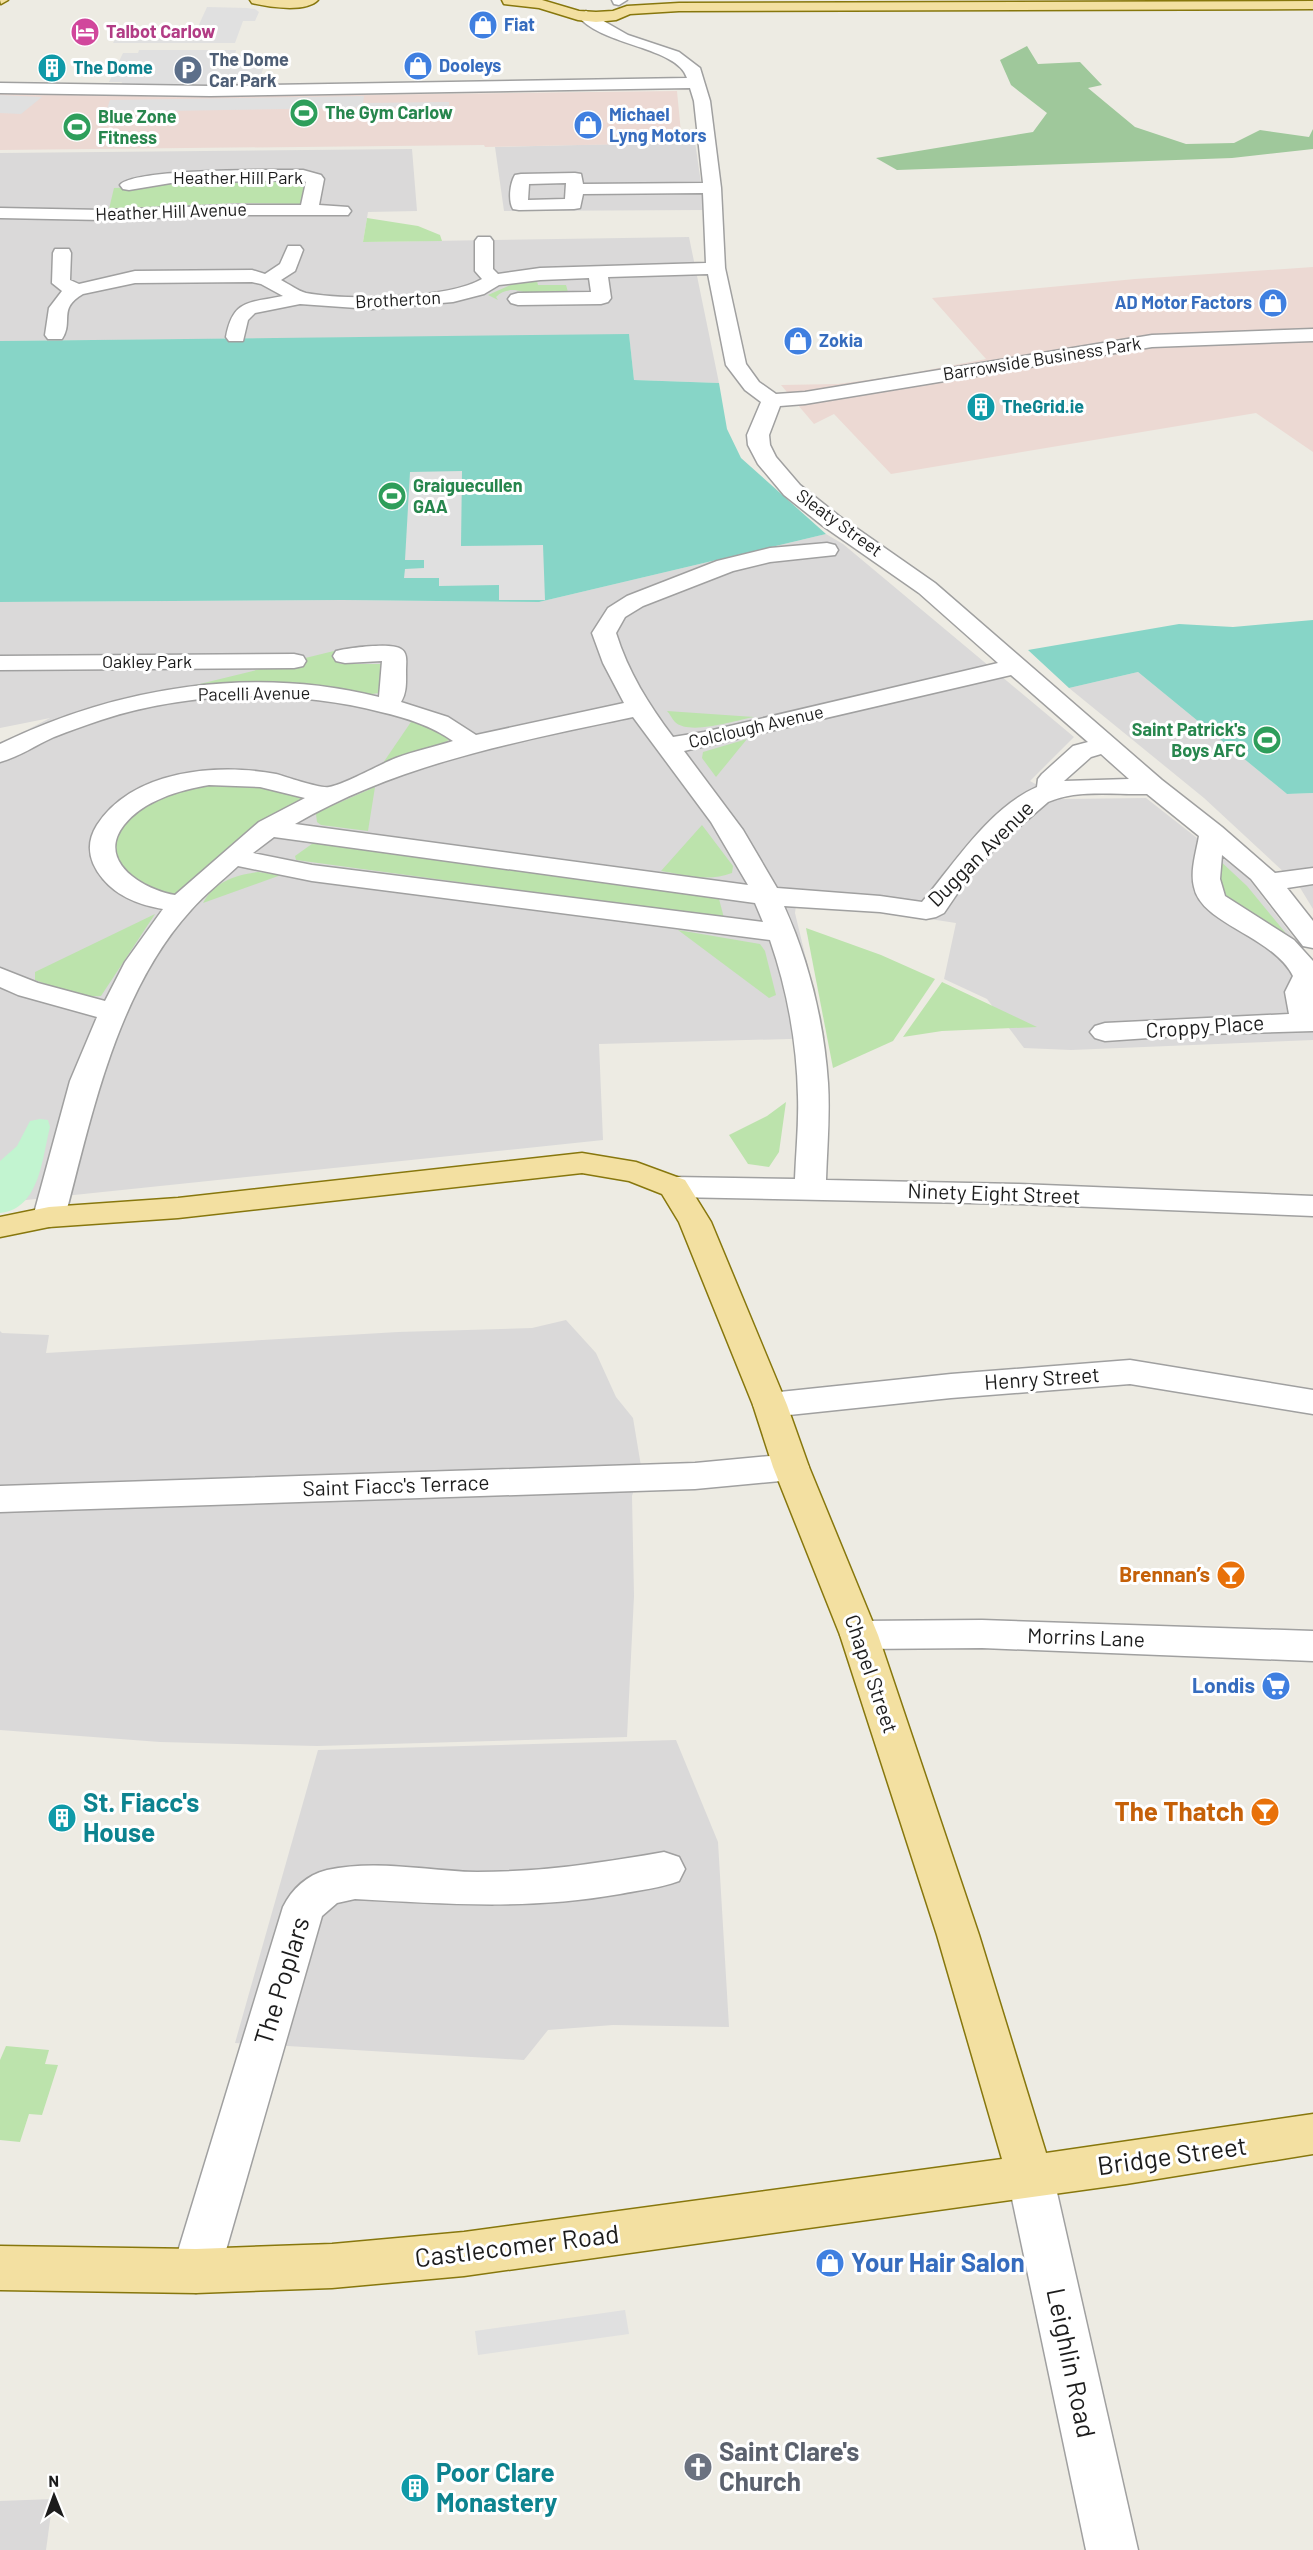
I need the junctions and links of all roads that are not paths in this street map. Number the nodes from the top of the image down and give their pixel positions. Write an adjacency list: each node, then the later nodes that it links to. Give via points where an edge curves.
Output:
1 (257, 0): 2 (main road, via 282,4)
2 (311, 0)
3 (491, 0): 4 (main road)
4 (509, 1): 5 (main road)
5 (577, 4): 8 (main road)
6 (620, 5): 7 (main road); 8 (main road); 9 (street, via 615,25)
7 (1313, 5)
8 (586, 16): 9 (street)
9 (618, 36): 10 (street, via 683,60 692,68)
10 (696, 83): 11 (street, via 210,91); 13 (street, via 702,101)
11 (0, 88)
12 (129, 185): 15 (street, Heather Hill Park, via 171,178 303,175 315,179)
13 (712, 188): 14 (street); 21 (street)
14 (575, 189)
15 (309, 211): 16 (street, Heather Hill Avenue); 17 (street, Heather Hill Avenue)
16 (342, 211)
17 (0, 213)
18 (484, 241): 24 (street, via 484,271)
19 (294, 250): 23 (street, via 288,267)
20 (62, 253): 25 (street, via 61,283)
21 (716, 268): 22 (street, Brotherton); 31 (street, via 736,365 752,386)
22 (598, 273): 24 (street, Brotherton); 27 (street, via 601,298)
23 (268, 280): 25 (street, Brotherton, via 176,274 135,277); 26 (street, Brotherton)
24 (494, 280): 26 (street, Brotherton, via 477,290 453,296 404,302)
25 (77, 290): 28 (street, via 58,305)
26 (300, 298): 30 (street, Brotherton, via 238,296)
27 (518, 299)
28 (55, 335)
29 (1313, 335): 31 (street, Barrowside Business Park, via 1152,341 805,398)
30 (236, 337)
31 (772, 400): 36 (street, Sleaty Street, via 758,435 759,445 792,490 927,588)
32 (827, 550): 38 (street, Colclough Avenue, via 770,555 725,566 635,601 616,613 604,633 610,656)
33 (345, 656): 37 (street, via 394,655 393,694)
34 (294, 661): 35 (street, Oakley Park)
35 (0, 663)
36 (1017, 666): 40 (street, Sleaty Street); 41 (street, Colclough Avenue)
37 (387, 705): 39 (street, Pacelli Avenue, via 459,731); 42 (street, Pacelli Avenue, via 276,690 188,694 107,710 33,736)
38 (638, 708): 39 (street); 41 (street, Colclough Avenue)
39 (471, 744): 45 (street, via 406,764)
40 (1107, 745): 43 (street, Sleaty Street); 44 (street, Duggan Avenue, via 1082,751 1051,779)
41 (667, 746): 51 (street, via 730,830)
42 (0, 754)
43 (1153, 786): 44 (street, Duggan Avenue); 47 (street, Sleaty Street)
44 (1050, 791): 51 (street, Duggan Avenue, via 1032,801 970,859 934,908)
45 (327, 796): 46 (street); 52 (street, via 242,776 216,777 173,784 130,804 114,819 102,840 104,858 112,874 150,898)
46 (268, 828): 48 (street); 51 (street)
47 (1213, 833): 50 (street, Sleaty Street); 57 (street, via 1209,892 1217,903 1289,948 1301,961 1307,976 1299,992)
48 (232, 857): 52 (street); 53 (street, via 312,873)
49 (1313, 876): 50 (street)
50 (1267, 882): 54 (street, Sleaty Street)
51 (766, 896): 53 (street)
52 (181, 904): 56 (street, via 139,962)
53 (780, 933): 60 (street, via 796,974 813,1084)
54 (1313, 940)
55 (0, 977): 56 (street, via 45,994)
56 (114, 1012): 62 (street, via 85,1081)
57 (1309, 1022): 58 (street, Croppy Place)
58 (1105, 1032)
59 (674, 1187): 60 (street, Ninety Eight Street); 62 (main road, via 636,1172 582,1163 236,1202); 65 (main road, Chapel Street, via 695,1222)
60 (810, 1188): 61 (street, Ninety Eight Street)
61 (1313, 1206)
62 (49, 1217): 63 (main road)
63 (0, 1227)
64 (1313, 1402): 65 (street, Henry Street, via 1130,1372)
65 (770, 1405): 66 (main road, Chapel Street)
66 (791, 1467): 67 (street, Saint Fiacc's Terrace, via 695,1476); 68 (main road, Chapel Street)
67 (0, 1499)
68 (859, 1635): 69 (street, Morrins Lane, via 982,1634); 72 (main road, Chapel Street, via 958,1935)
69 (1313, 1646)
70 (664, 1869): 74 (street, The Poplars, via 574,1885 478,1889 355,1882 325,1888 318,1894 304,1907)
71 (1313, 2134): 72 (main road, Bridge Street)
72 (1030, 2175): 74 (main road, Castlecomer Road, via 464,2254 332,2266); 75 (street, Leighlin Road)
73 (0, 2268): 74 (main road, Castlecomer Road)
74 (196, 2271)
75 (1112, 2550)

